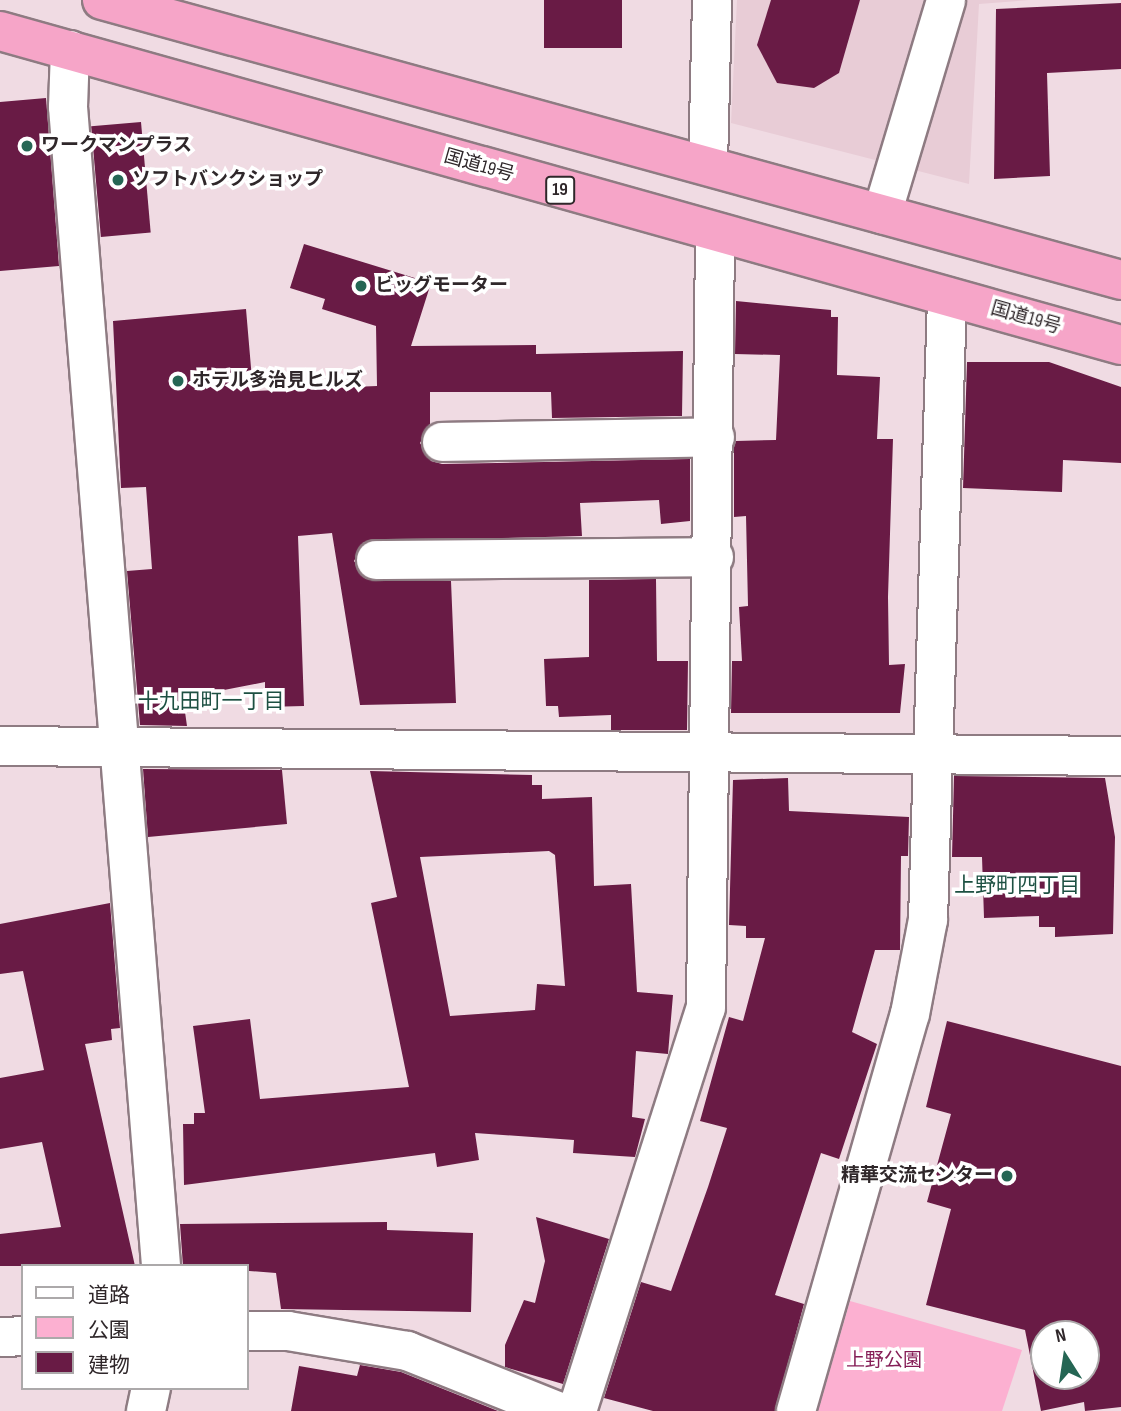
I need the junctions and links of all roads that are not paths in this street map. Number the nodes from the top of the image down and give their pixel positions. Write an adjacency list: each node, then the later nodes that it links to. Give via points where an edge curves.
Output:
1 (102, 0): 6 (highway)
2 (712, 0): 6 (street)
3 (946, 0): 7 (street)
4 (0, 31): 5 (highway, 国道19号 / 19)
5 (70, 50): 8 (highway, 国道19号 / 19); 17 (street, via 68,107)
6 (708, 165): 7 (highway)
7 (882, 214): 9 (highway)
8 (715, 234): 10 (highway, 国道19号 / 19); 12 (street)
9 (1121, 280)
10 (947, 297): 11 (highway, 国道19号 / 19); 19 (street)
11 (1121, 345)
12 (715, 438): 13 (street); 14 (street)
13 (442, 442)
14 (714, 557): 15 (street); 18 (street)
15 (376, 560)
16 (0, 746): 17 (street)
17 (121, 746): 18 (street); 21 (street)
18 (713, 750): 19 (street); 28 (street, via 706,1008)
19 (932, 755): 20 (street); 29 (street, via 928,920 910,1014)
20 (1121, 756)
21 (161, 1264)
22 (248, 1331): 27 (street, via 289,1331 407,1351)
23 (21, 1336): 24 (street)
24 (0, 1337)
25 (151, 1390): 26 (street)
26 (146, 1411)
27 (556, 1411)
28 (577, 1411)
29 (796, 1411)

